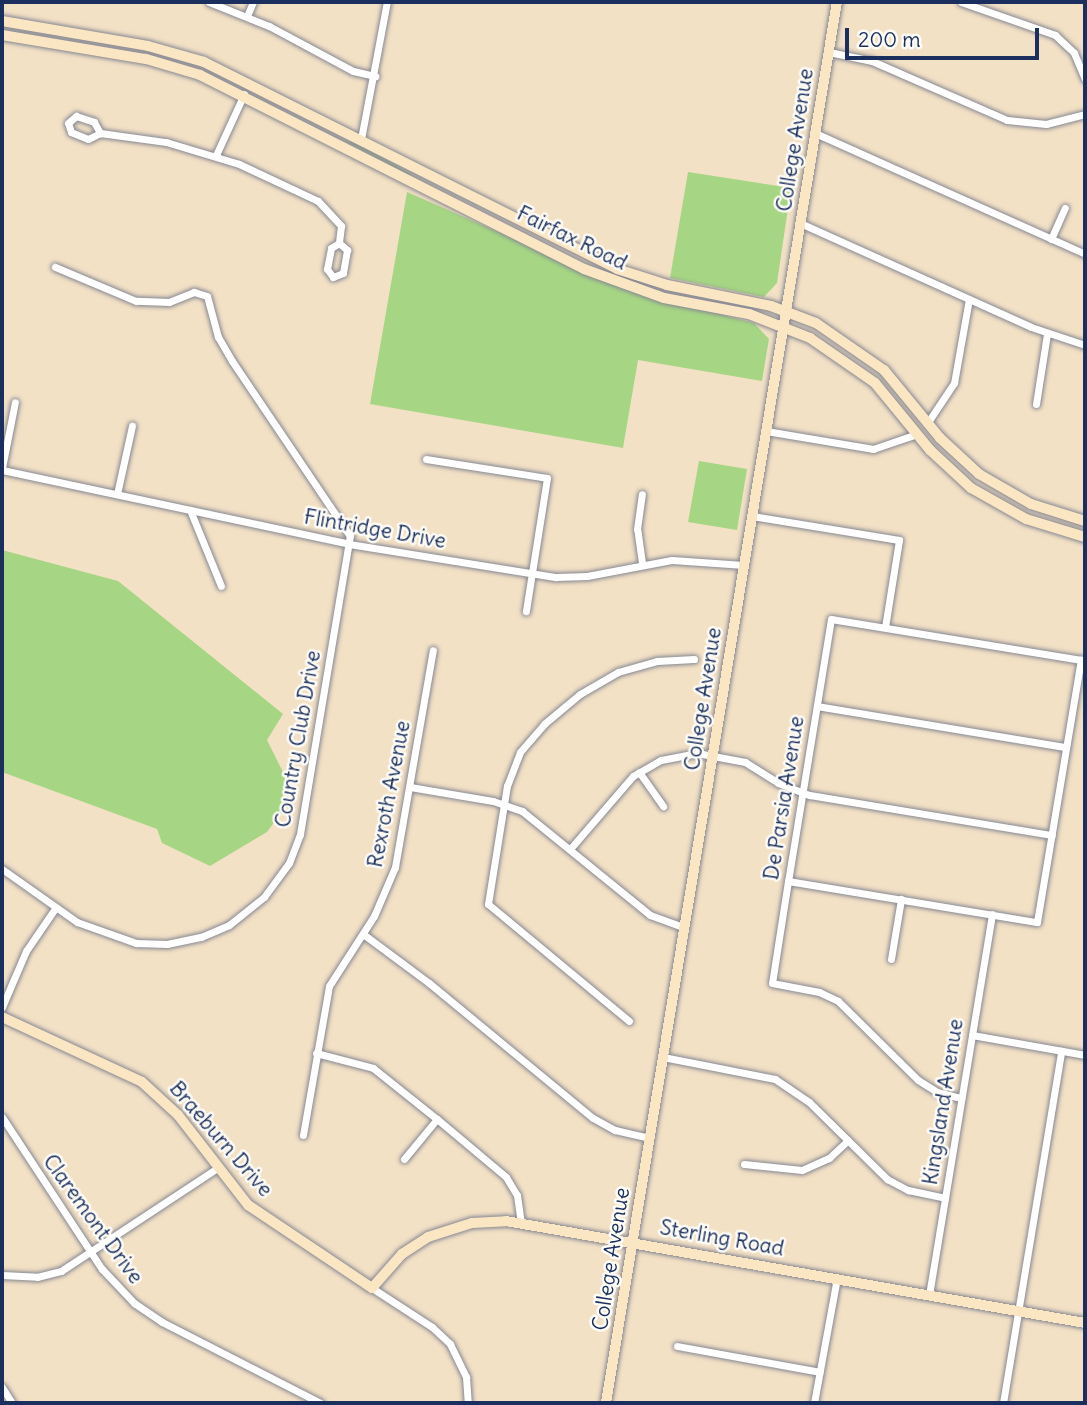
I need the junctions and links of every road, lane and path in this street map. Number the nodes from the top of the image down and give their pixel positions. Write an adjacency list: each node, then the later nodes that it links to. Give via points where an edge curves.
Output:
1 (209, 2): 6 (street)
2 (253, 2): 6 (street)
3 (387, 2): 12 (street)
4 (837, 2): 9 (street, College Avenue)
5 (961, 2): 11 (street, via 1055,35)
6 (247, 16): 12 (street, via 353,71)
7 (2, 21): 15 (street, Fairfax Road, via 172,52 227,71)
8 (2, 35): 14 (street, Fairfax Road, via 146,59)
9 (829, 51): 16 (street, via 872,61 1007,120 1046,124); 19 (street, College Avenue)
10 (1085, 52): 11 (street)
11 (1077, 57): 13 (street)
12 (375, 76): 20 (street)
13 (1085, 79)
14 (244, 94): 15 (street); 17 (street, Fairfax Road); 21 (street)
15 (312, 114): 20 (street, Fairfax Road)
16 (1085, 114)
17 (297, 121): 20 (street, via 342,140); 22 (street, Fairfax Road)
18 (100, 133): 21 (street)
19 (815, 133): 25 (street, College Avenue); 26 (street)
20 (361, 139): 23 (street, Fairfax Road)
21 (216, 155): 27 (street, via 318,201 341,226)
22 (376, 162): 23 (street, via 405,173); 32 (street, Fairfax Road, via 613,281)
23 (419, 169): 31 (street, Fairfax Road, via 617,269 667,285)
24 (1065, 208): 26 (street)
25 (800, 223): 30 (street); 31 (street, College Avenue)
26 (1051, 239): 28 (street)
27 (339, 243)
28 (1085, 254)
29 (55, 267): 49 (street, via 135,301 159,303 203,293 210,299 218,337 350,536)
30 (969, 299): 33 (street); 37 (street, via 954,383)
31 (787, 311): 32 (street, College Avenue); 37 (street, Fairfax Road, via 834,332 866,355 898,384)
32 (784, 327): 39 (street, College Avenue); 40 (street, Fairfax Road, via 857,368)
33 (1047, 334): 34 (street); 36 (street)
34 (1085, 345)
35 (15, 402): 42 (street)
36 (1036, 404)
37 (928, 422): 47 (street, Fairfax Road, via 965,463 994,484 1031,504)
38 (132, 426): 44 (street)
39 (766, 431): 40 (street, via 873,449); 46 (street, College Avenue)
40 (917, 434): 48 (street, Fairfax Road, via 950,470 986,498 1026,519)
41 (426, 459): 52 (street, via 547,478)
42 (2, 469): 44 (street, Flintridge Drive)
43 (642, 494): 50 (street, via 637,529)
44 (117, 495): 45 (street, Flintridge Drive)
45 (191, 510): 49 (street, Flintridge Drive); 53 (street)
46 (752, 516): 51 (street, College Avenue); 55 (street, via 899,540)
47 (1085, 521)
48 (1085, 537)
49 (349, 544): 52 (street, Flintridge Drive); 71 (street, Country Club Drive, via 300,834 273,887 229,925 167,944 105,935)
50 (642, 564): 51 (street, Flintridge Drive, via 692,559); 52 (street, Flintridge Drive, via 587,576)
51 (744, 565): 60 (street, College Avenue)
52 (532, 573): 54 (street)
53 (221, 586)
54 (526, 611)
55 (885, 628): 58 (street, De Parsia Avenue, via 831,619); 59 (street, via 1081,660)
56 (433, 650): 62 (street, Rexroth Avenue)
57 (694, 659): 64 (street, via 657,661 618,672 580,694 520,752)
58 (817, 706): 59 (street); 63 (street, De Parsia Avenue)
59 (1066, 747): 66 (street)
60 (713, 754): 61 (street, via 673,756); 63 (street, via 746,762); 73 (street, College Avenue)
61 (639, 772): 65 (street); 67 (street)
62 (411, 788): 64 (street); 74 (street, Rexroth Avenue, via 395,867)
63 (803, 793): 66 (street); 69 (street, De Parsia Avenue)
64 (505, 804): 67 (street, via 533,818); 78 (street, via 488,904)
65 (663, 806)
66 (1052, 835): 72 (street, via 1037,922)
67 (570, 849): 73 (street, via 650,915)
68 (2, 869): 71 (street, Country Club Drive)
69 (788, 881): 70 (street); 84 (street, De Parsia Avenue, via 772,983 819,992 838,1001 918,1080 937,1092)
70 (901, 899): 72 (street); 75 (street)
71 (56, 907): 76 (street, via 26,951)
72 (992, 914): 79 (street, Kingsland Avenue)
73 (685, 928): 83 (street, College Avenue)
74 (363, 934): 81 (street, Rexroth Avenue, via 329,986); 88 (street, via 593,1118 615,1130)
75 (891, 959)
76 (2, 1007)
77 (2, 1017): 92 (street, Braeburn Drive, via 142,1082 178,1115)
78 (629, 1021)
79 (972, 1035): 80 (street); 84 (street, Kingsland Avenue)
80 (1061, 1051): 82 (street); 101 (street)
81 (316, 1053): 86 (street, via 373,1068); 87 (street, Rexroth Avenue)
82 (1085, 1055)
83 (663, 1057): 88 (street, College Avenue); 89 (street, via 775,1079 809,1101)
84 (961, 1098): 93 (street, Kingsland Avenue)
85 (2, 1117): 96 (street, Claremont Drive)
86 (437, 1119): 90 (street); 94 (street, via 506,1177 517,1195)
87 (303, 1135)
88 (650, 1138): 95 (street, College Avenue)
89 (848, 1140): 91 (street, via 829,1158 802,1170); 93 (street, via 897,1185)
90 (404, 1159)
91 (744, 1164)
92 (217, 1168): 96 (street); 99 (street, Braeburn Drive, via 260,1215)
93 (945, 1198): 100 (street, Kingsland Avenue)
94 (521, 1223): 95 (street, Sterling Road); 99 (street, Sterling Road, via 472,1223 440,1232 402,1254)
95 (633, 1241): 98 (street, Sterling Road); 109 (street, College Avenue)
96 (91, 1252): 97 (street, via 50,1275); 107 (street, Claremont Drive, via 112,1281 146,1312)
97 (2, 1275)
98 (837, 1278): 100 (street, Sterling Road); 104 (street)
99 (372, 1288): 108 (street, Braeburn Drive, via 450,1344 466,1377)
100 (929, 1295): 101 (street, Sterling Road)
101 (1018, 1311): 102 (street, Sterling Road); 111 (street)
102 (1085, 1323)
103 (677, 1346): 104 (street)
104 (820, 1372): 110 (street)
105 (2, 1387): 106 (street)
106 (12, 1403)
107 (320, 1403)
108 (468, 1403)
109 (606, 1403)
110 (814, 1403)
111 (1003, 1403)

